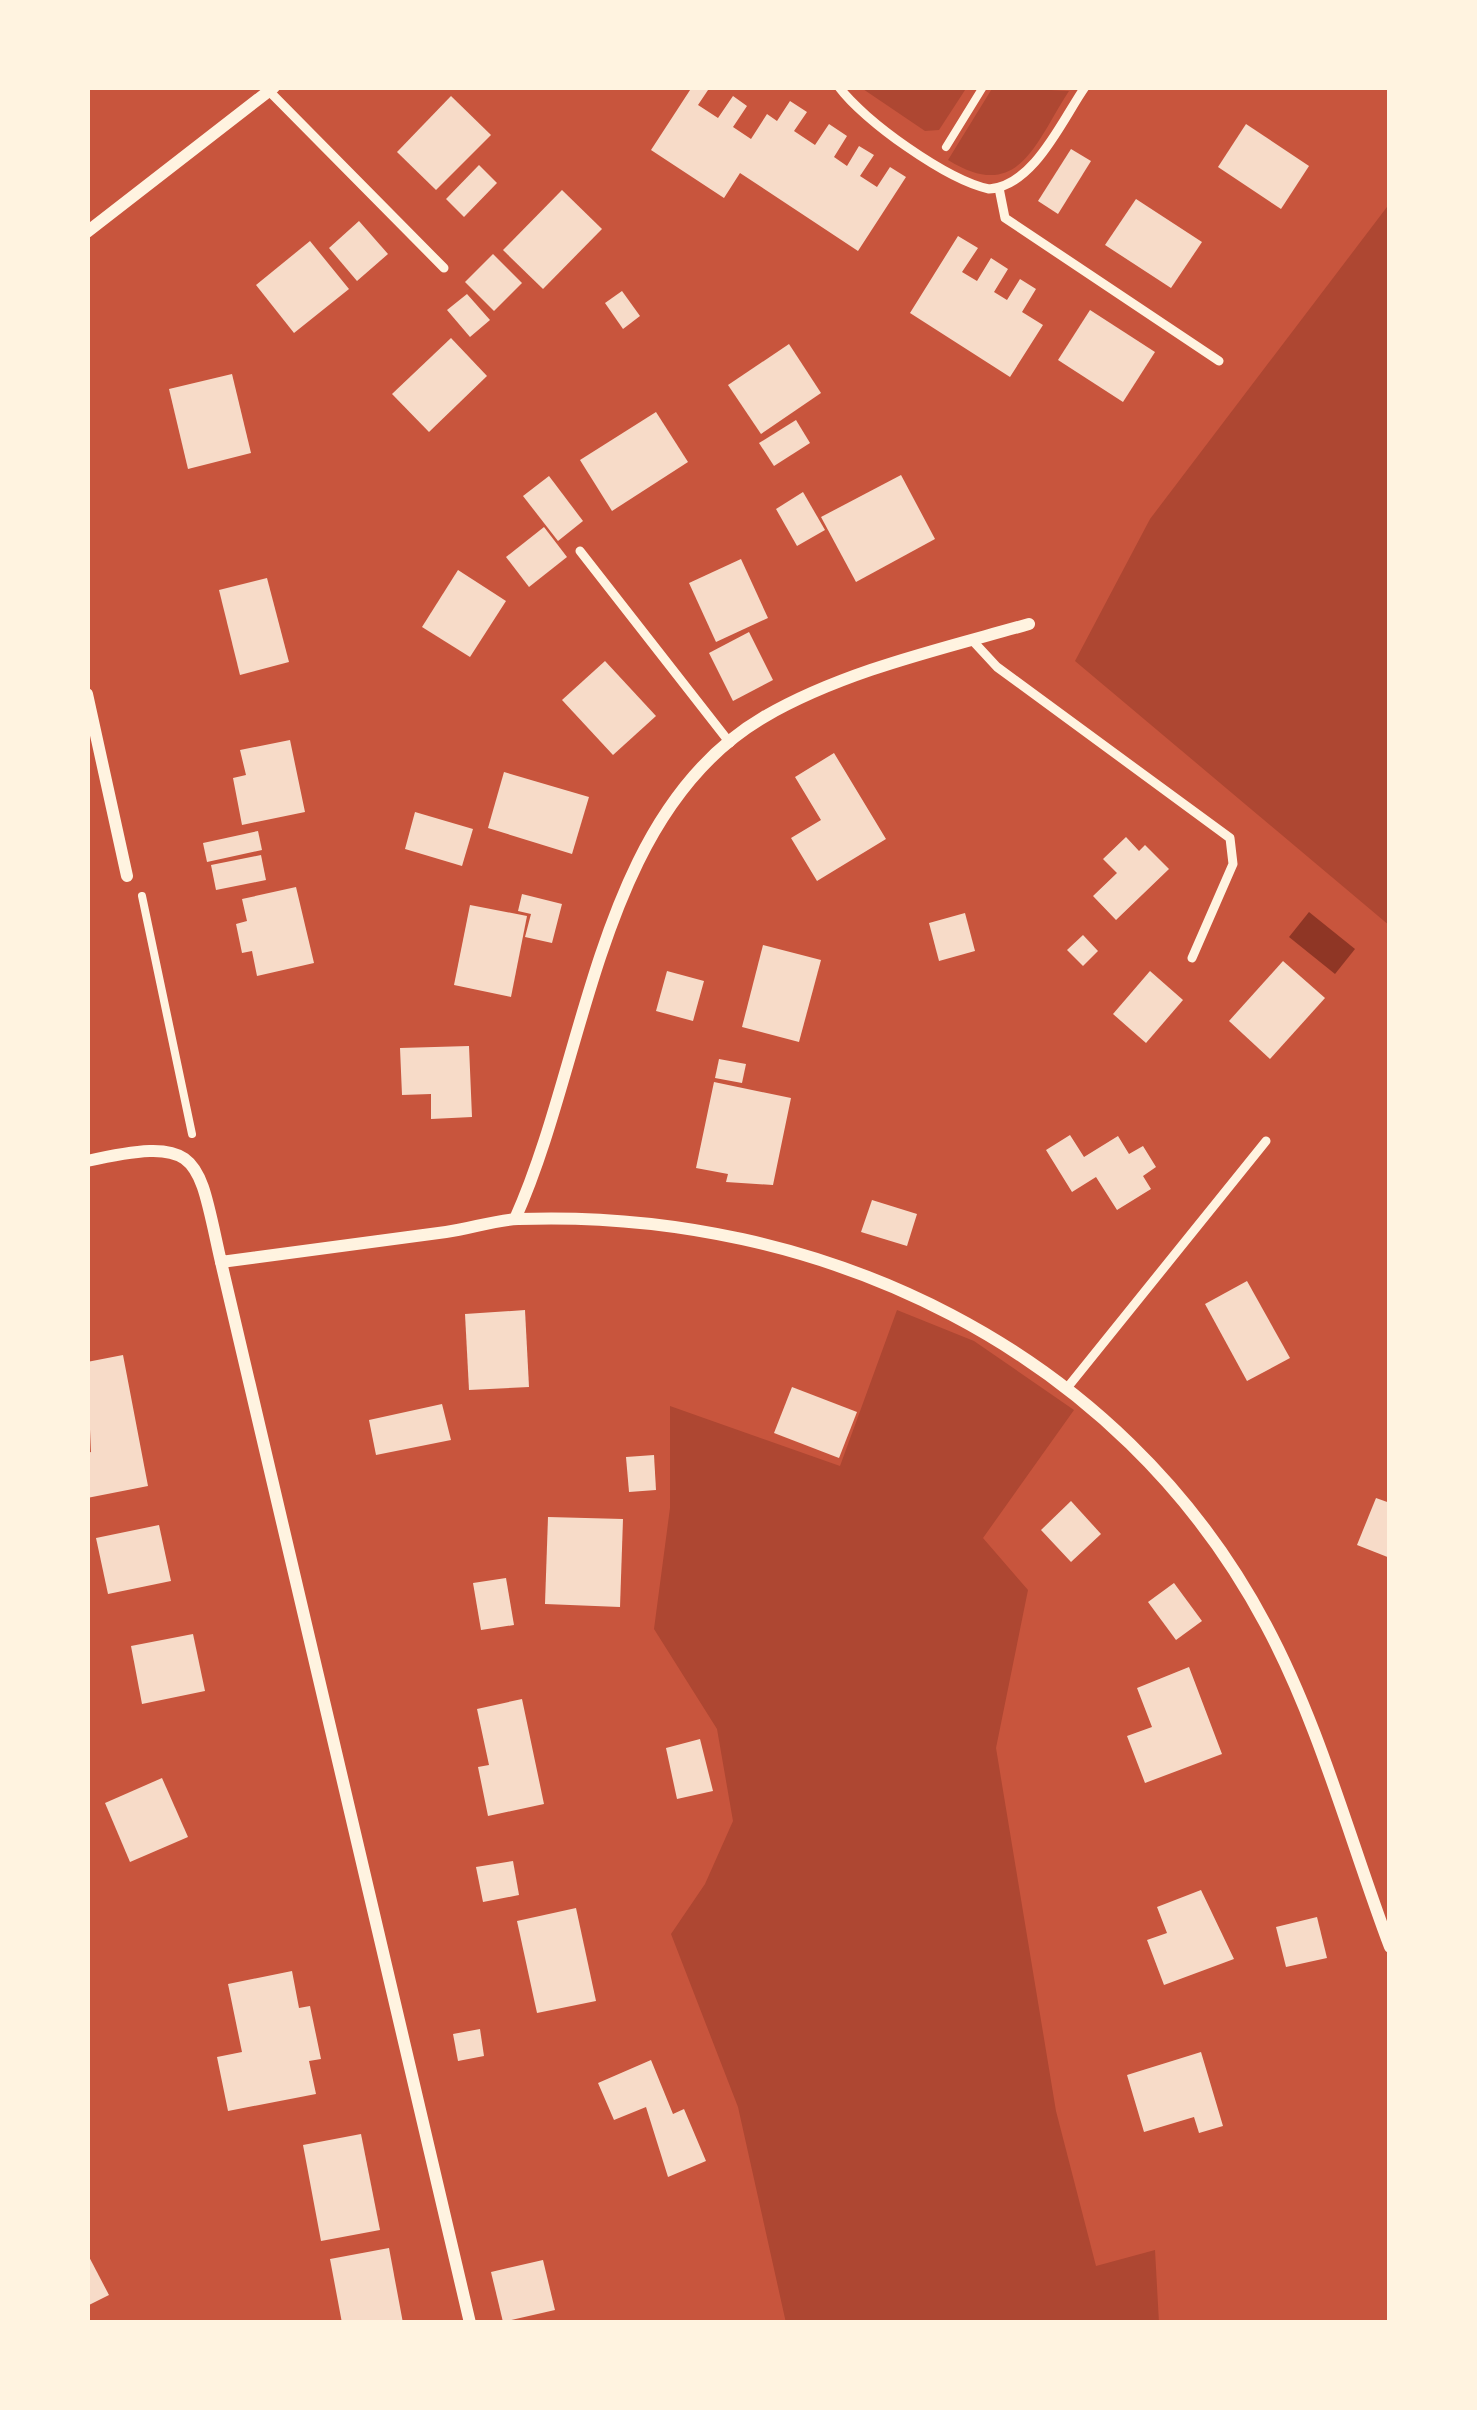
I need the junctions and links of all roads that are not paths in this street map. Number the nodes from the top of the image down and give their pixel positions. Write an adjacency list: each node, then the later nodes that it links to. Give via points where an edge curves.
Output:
1 (839, 87): 4 (lane, via 855,108 936,162 977,187)
2 (1084, 87): 4 (lane, via 1035,160)
3 (271, 89): 5 (street); 6 (lane)
4 (999, 188): 7 (lane, via 1005,218)
5 (87, 232)
6 (444, 268)
7 (1219, 361)
8 (580, 551): 12 (lane)
9 (1029, 624): 10 (street)
10 (972, 640): 12 (street, via 812,692); 14 (lane, via 997,667 1230,838 1233,864)
11 (87, 694): 13 (street)
12 (730, 743): 17 (street, via 669,802 638,859)
13 (127, 876)
14 (1192, 958)
15 (1266, 1141): 19 (lane)
16 (87, 1160): 18 (street, via 170,1148 197,1169)
17 (514, 1219): 18 (street); 19 (street, via 728,1233 795,1248 952,1314)
18 (221, 1262): 21 (street)
19 (1067, 1388): 20 (street, via 1178,1497 1266,1626)
20 (1390, 1947)
21 (470, 2323)

